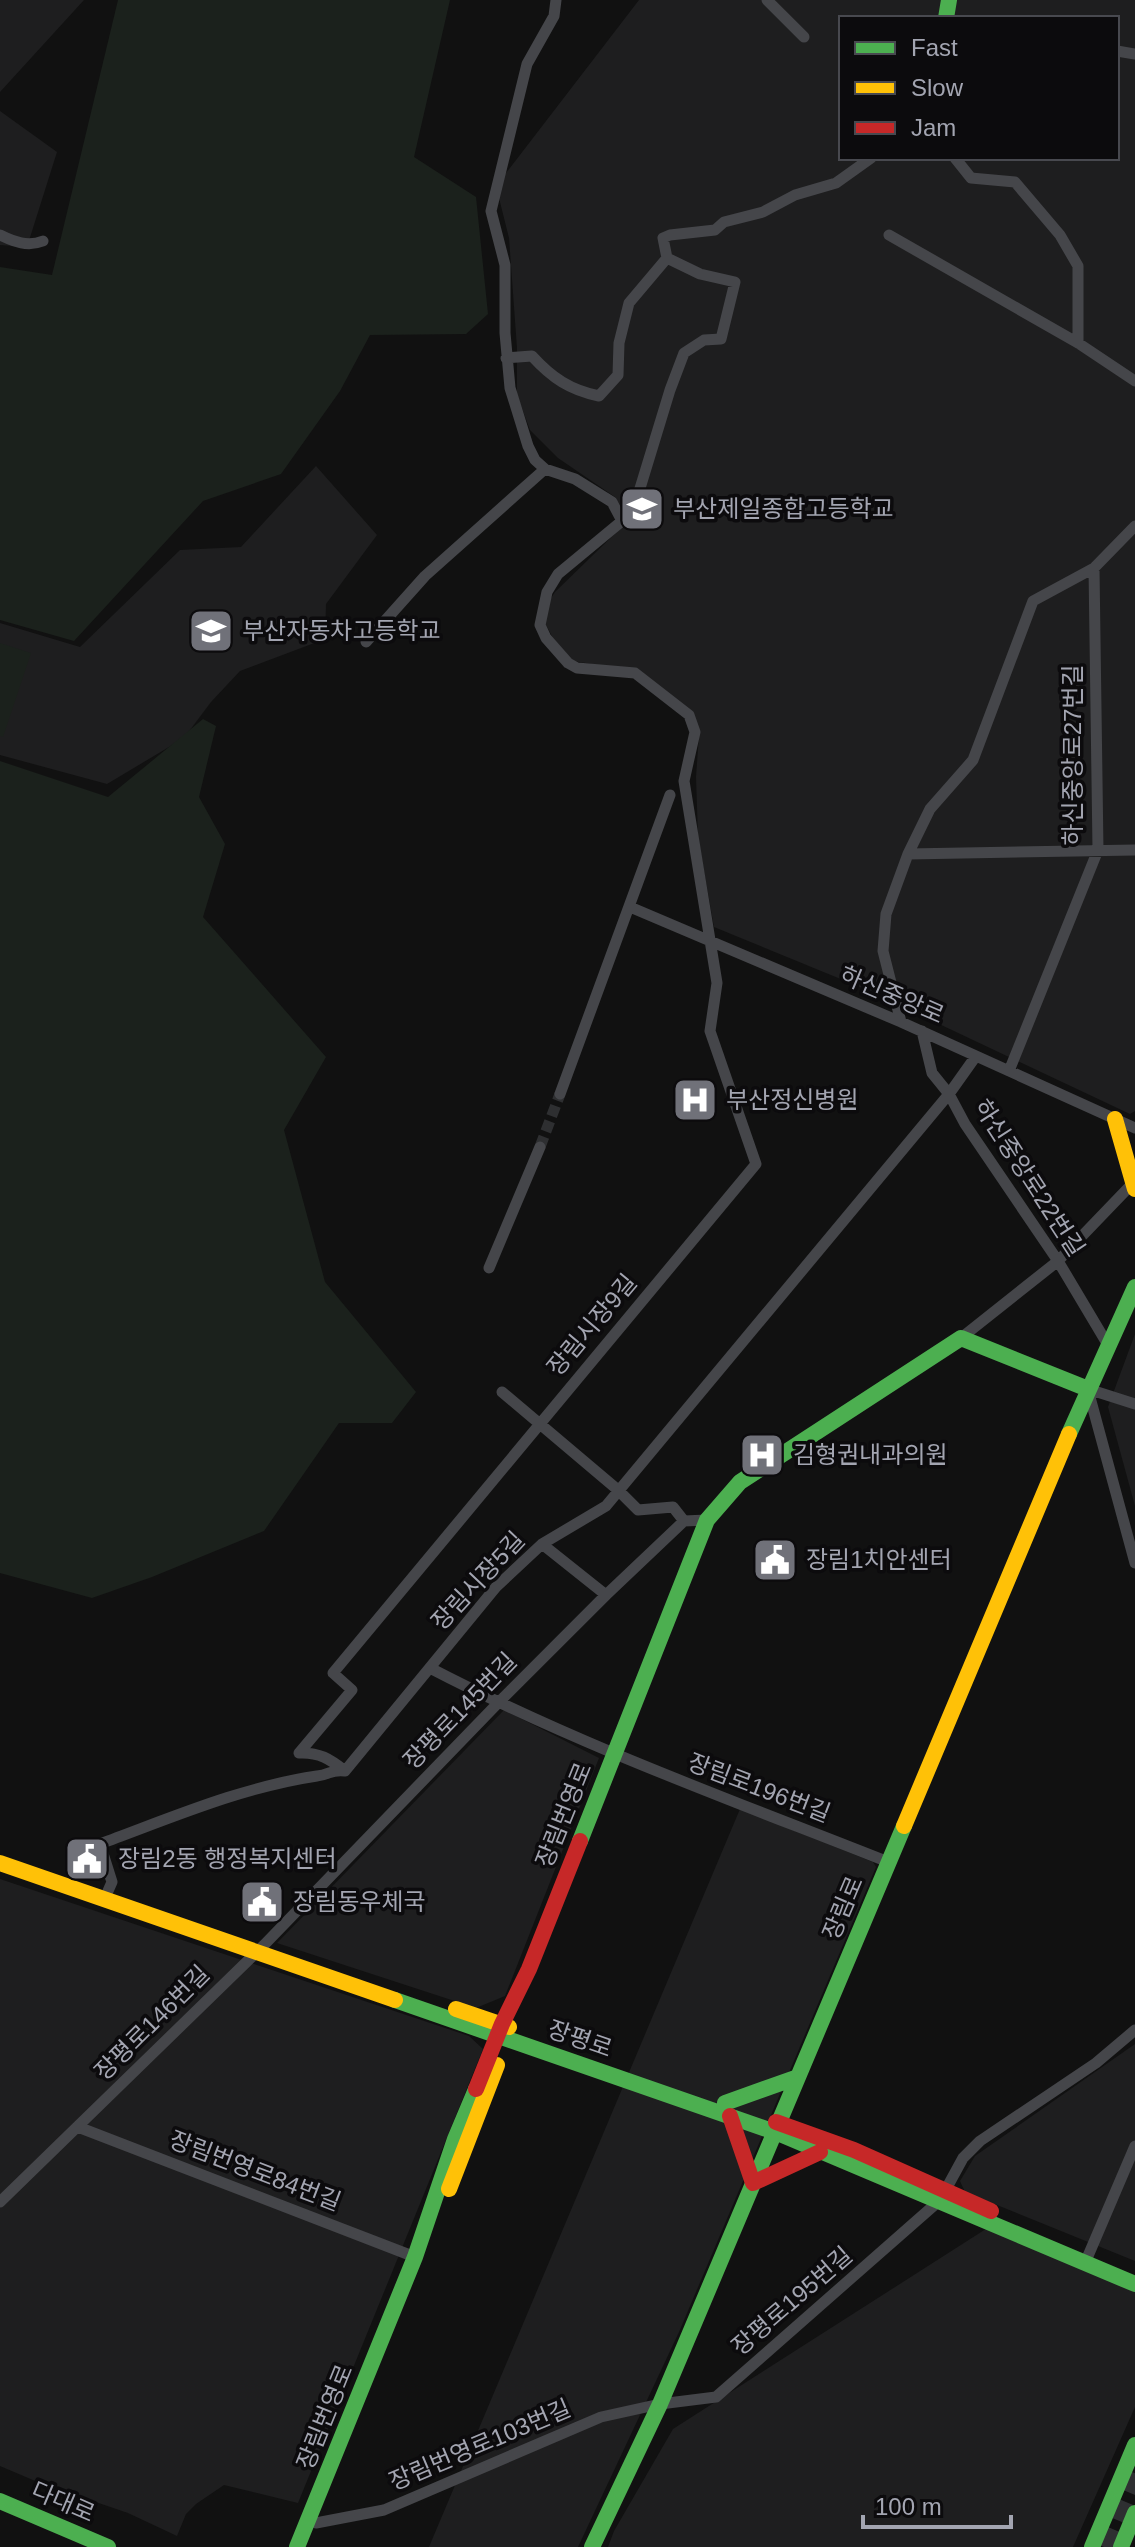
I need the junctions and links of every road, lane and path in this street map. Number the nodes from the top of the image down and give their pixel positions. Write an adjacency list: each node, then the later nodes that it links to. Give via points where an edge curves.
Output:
1 (556, 0): 11 (street, via 554,16 527,64 491,211 505,265)
2 (767, 0): 3 (street)
3 (804, 37)
4 (868, 160): 9 (street, via 836,183 763,212 724,222 715,230 663,238)
5 (957, 160): 10 (street, via 971,178 1015,182 1060,235 1078,266)
6 (0, 235): 8 (street, via 33,245)
7 (889, 235): 10 (street)
8 (43, 241)
9 (667, 258): 11 (street, via 629,303 618,375 599,396 576,391 532,356); 14 (street, via 700,274 735,282 721,339 704,340 684,353 634,508)
10 (1078, 343): 12 (street)
11 (506, 358): 13 (street, via 528,446)
12 (1135, 381)
13 (545, 469): 14 (street, via 575,479 612,502); 17 (street, via 425,576)
14 (622, 521): 23 (street, via 558,574 547,592 540,625 568,663 635,673 689,715 695,732 684,781)
15 (1135, 526): 16 (street)
16 (1094, 568): 19 (street, 하신중앙로27번길); 21 (street, via 1033,601 973,760 930,809)
17 (366, 642)
18 (670, 795): 22 (street)
19 (1098, 850): 20 (street); 21 (street); 27 (street, 하신중앙로27번길)
20 (1135, 850)
21 (908, 854): 24 (street, via 886,914 883,951)
22 (630, 907): 23 (street, 하신중앙로); 28 (street)
23 (712, 942): 24 (street, 하신중앙로); 43 (street, 장림시장9길, via 717,983 710,1031 756,1164)
24 (901, 1022): 25 (street, 하신중앙로)
25 (922, 1031): 26 (street, 하신중앙로); 29 (street, 하신중앙로22번길, via 932,1073)
26 (976, 1056): 27 (street, 하신중앙로); 29 (street, 장림시장5길)
27 (1009, 1071): 31 (street, 하신중앙로)
28 (560, 1094)
29 (949, 1094): 35 (street, 하신중앙로22번길); 44 (street, 장림시장5길)
30 (1135, 1115): 31 (street)
31 (1115, 1119): 32 (street, 하신중앙로); 34 (street)
32 (1135, 1128)
33 (540, 1147): 36 (street)
34 (1133, 1186): 35 (street)
35 (1058, 1261): 38 (street); 39 (street, 하신중앙로22번길)
36 (489, 1268)
37 (1135, 1287): 39 (street, 장림로)
38 (961, 1338): 40 (street); 45 (street, 장림번영로, via 740,1482)
39 (1108, 1345): 40 (street, 장림로)
40 (1088, 1389): 42 (street); 48 (street); 55 (street, 장림로)
41 (502, 1392): 43 (street)
42 (1135, 1404)
43 (538, 1423): 44 (street); 53 (street, 장림시장9길, via 333,1673 352,1690 299,1753 314,1752)
44 (618, 1490): 46 (street, via 638,1510 673,1507); 47 (street, 장림시장5길, via 606,1506)
45 (707, 1520): 46 (street); 52 (street, 장림번영로)
46 (684, 1521): 49 (street, 장평로145번길)
47 (542, 1544): 49 (street); 50 (street, 장림시장5길, via 496,1587)
48 (1135, 1563)
49 (606, 1595): 51 (street, 장평로145번길)
50 (430, 1668): 51 (street, 장림로196번길); 53 (street, 장림시장5길)
51 (498, 1703): 52 (street, 장림로196번길); 58 (street, 장평로145번길)
52 (614, 1755): 55 (street, 장림로196번길); 60 (street, 장림번영로)
53 (345, 1771): 57 (street, via 333,1769 323,1776 264,1786 100,1844 112,1882)
54 (0, 1853): 57 (street, 장평로)
55 (888, 1862): 61 (street, 장림로)
56 (0, 1863): 57 (street, 장평로)
57 (106, 1895): 58 (street, 장평로)
58 (260, 1948): 60 (street, 장평로); 63 (street, 장평로146번길)
59 (1135, 2030): 68 (street, 장평로195번길, via 1096,2063 980,2141 963,2158)
60 (504, 2031): 62 (street, 장평로); 70 (street, 장림번영로, via 455,2139)
61 (798, 2077): 62 (street); 64 (street, 장림로)
62 (727, 2110): 64 (street, 장평로); 67 (street)
63 (78, 2127): 69 (street, 장평로146번길); 70 (street, 장림번영로84번길)
64 (777, 2127): 66 (street, 장평로); 67 (street, 장림로); 68 (street, 장평로, via 854,2150)
65 (1135, 2146): 71 (street)
66 (820, 2152): 67 (street); 68 (street, 장평로)
67 (753, 2183): 74 (street, 장림로)
68 (942, 2196): 71 (street, 장평로); 74 (street, 장평로195번길, via 716,2397)
69 (0, 2202)
70 (419, 2258): 78 (street, 장림번영로)
71 (1087, 2258): 72 (street, 장평로); 73 (street, 장평로)
72 (1135, 2272)
73 (1135, 2284)
74 (660, 2404): 78 (street, 장림번영로103번길, via 601,2417 384,2510); 82 (street, 장림로)
75 (1135, 2445): 83 (street)
76 (0, 2501): 79 (street, 다대로)
77 (1135, 2513): 84 (street)
78 (313, 2521): 80 (street, 장림번영로); 81 (street, 장림번영로)
79 (108, 2547)
80 (297, 2547)
81 (306, 2547)
82 (592, 2547)
83 (1092, 2547)
84 (1121, 2547)

